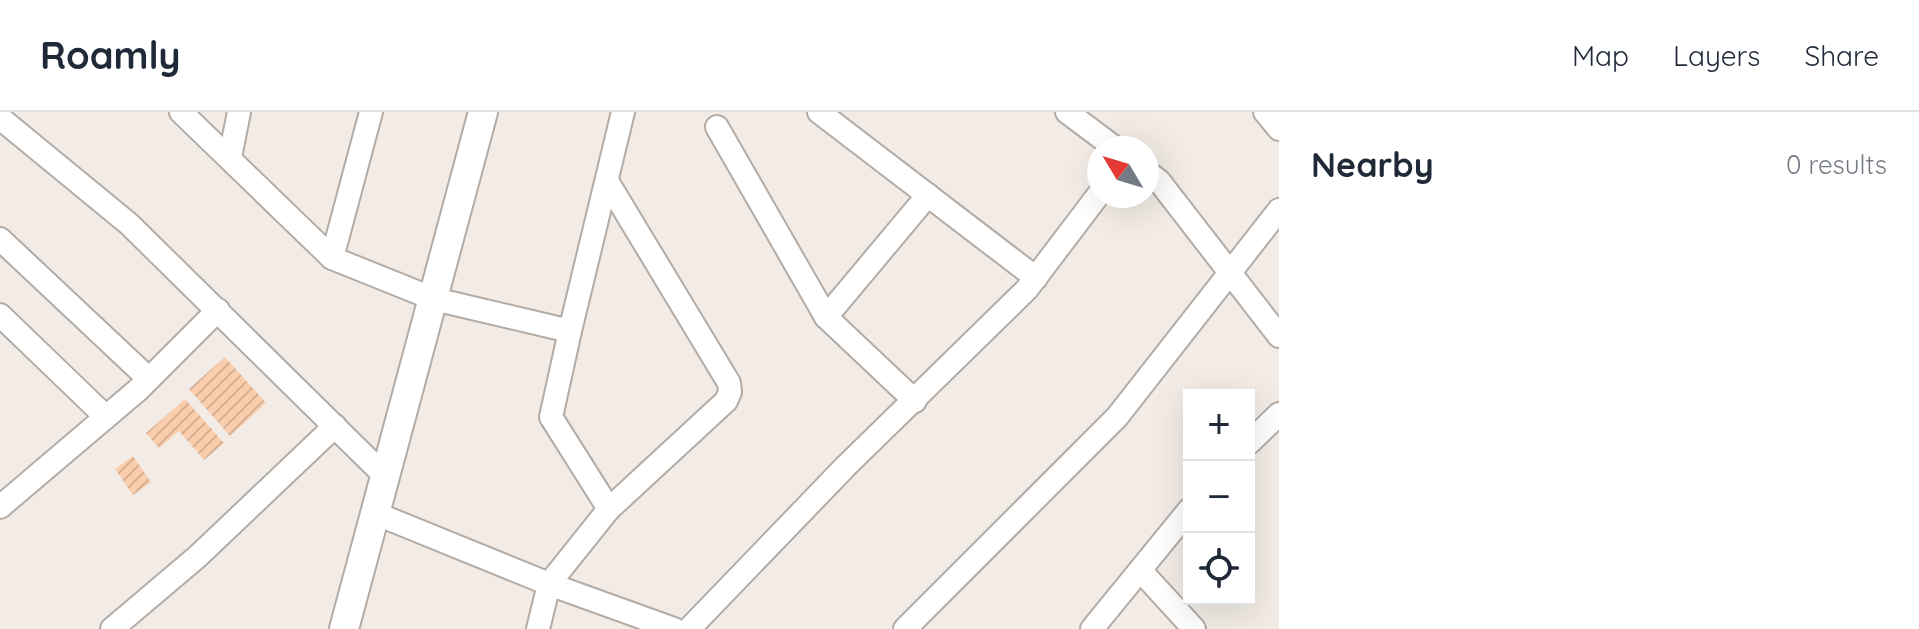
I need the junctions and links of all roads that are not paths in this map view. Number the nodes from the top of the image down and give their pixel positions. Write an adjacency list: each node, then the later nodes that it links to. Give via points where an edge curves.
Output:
1 (181, 112): 13 (street)
2 (239, 112): 13 (street)
3 (371, 112): 20 (street)
4 (483, 112): 23 (street)
5 (623, 112): 14 (street)
6 (819, 112): 16 (street)
7 (1067, 112): 12 (street)
8 (1265, 112): 11 (street)
9 (0, 118): 24 (street, via 129,224)
10 (717, 127): 26 (street)
11 (1279, 129)
12 (1099, 136)
13 (230, 157): 20 (street)
14 (607, 181): 27 (street); 37 (street, via 730,392)
15 (1159, 181): 21 (street)
16 (928, 195): 22 (street); 26 (street)
17 (1088, 208): 22 (street)
18 (1279, 210): 21 (street)
19 (0, 239): 29 (street)
20 (332, 258): 23 (street)
21 (1230, 272): 28 (street); 47 (street, via 1117,417)
22 (1036, 278): 30 (street)
23 (434, 299): 27 (street); 35 (street)
24 (218, 310): 29 (street); 33 (street)
25 (0, 315): 32 (street)
26 (826, 317): 30 (street)
27 (570, 331): 37 (street, via 551,417)
28 (1279, 336)
29 (149, 379): 32 (street)
30 (915, 401): 46 (street)
31 (1279, 414): 34 (street)
32 (106, 417): 36 (street)
33 (335, 426): 35 (street); 42 (street)
34 (1255, 437)
35 (387, 478): 38 (street)
36 (0, 507)
37 (609, 509): 41 (street)
38 (377, 514): 41 (street); 43 (street)
39 (1183, 517): 40 (street)
40 (1140, 570): 48 (street); 49 (street)
41 (549, 584): 44 (street); 45 (street)
42 (112, 629)
43 (344, 629)
44 (538, 629)
45 (674, 629)
46 (689, 629)
47 (905, 629)
48 (1092, 629)
49 (1194, 629)

